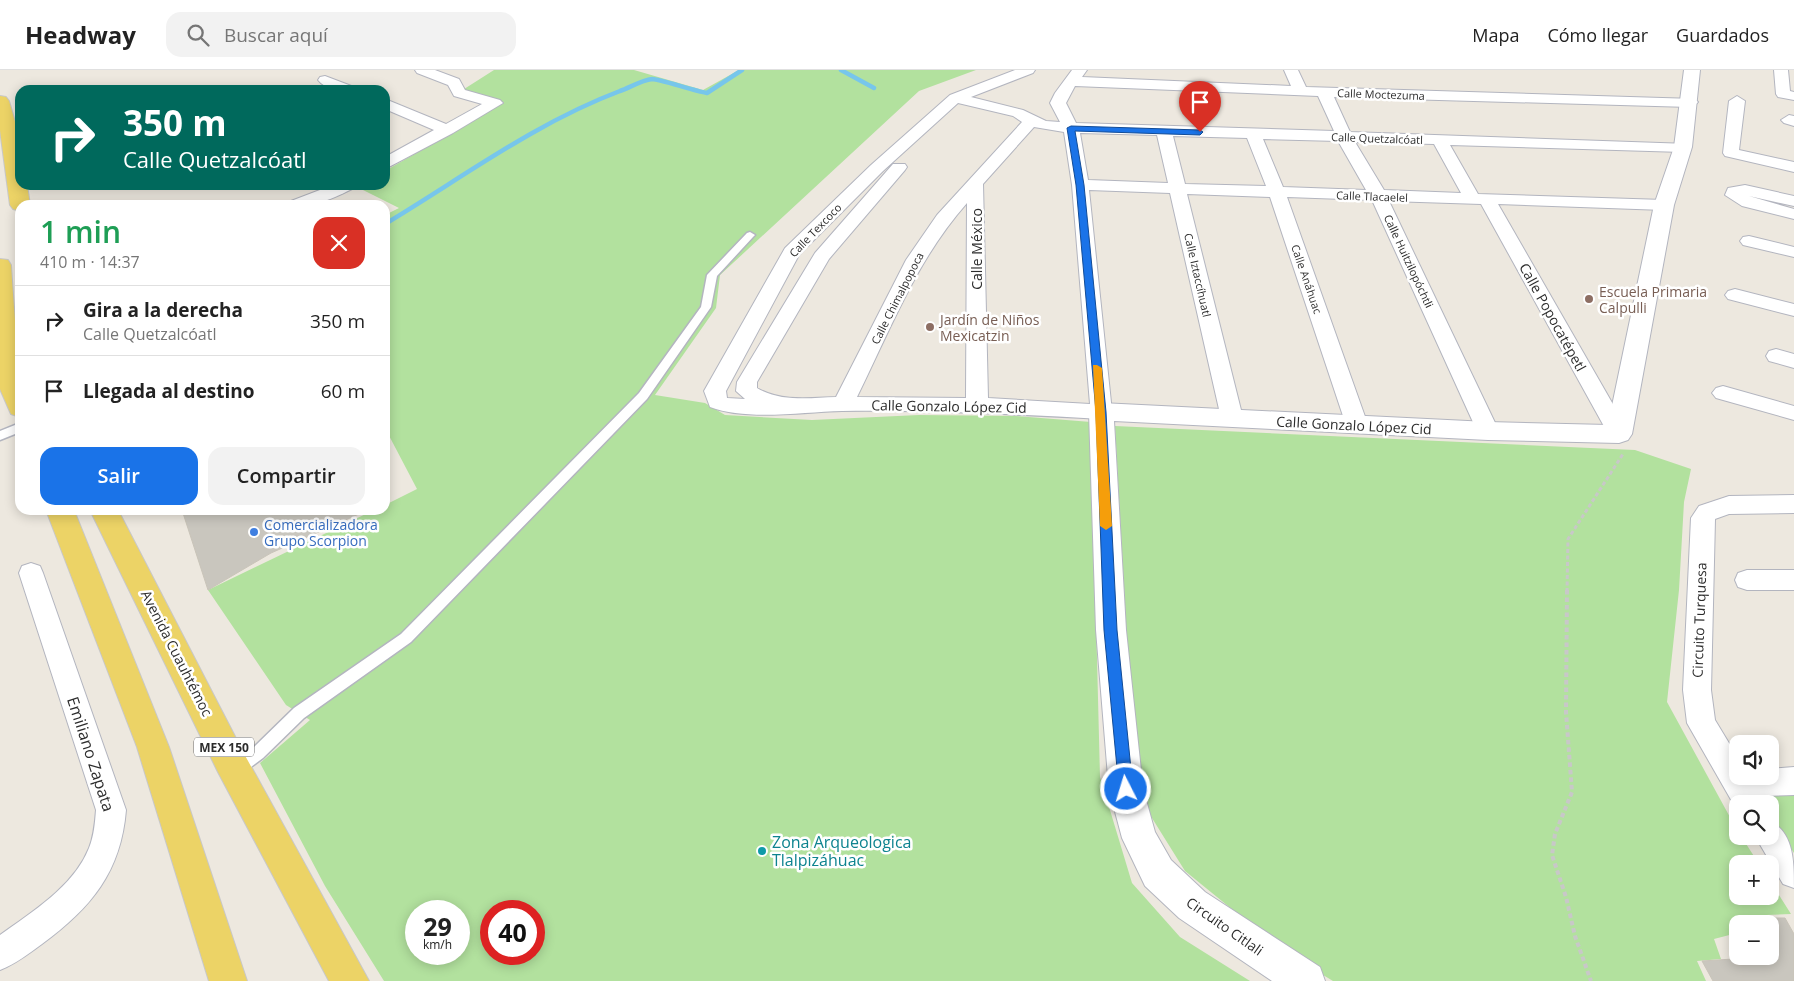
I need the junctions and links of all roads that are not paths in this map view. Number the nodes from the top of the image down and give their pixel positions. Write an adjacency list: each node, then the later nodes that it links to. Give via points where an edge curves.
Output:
1 (422, 70): 8 (street)
2 (458, 70): 8 (street)
3 (1028, 70): 14 (street, Calle Texcoco)
4 (1291, 70): 11 (street)
5 (1692, 70): 17 (street)
6 (1782, 70): 13 (street)
7 (1076, 76): 11 (street, Calle Moctezuma); 20 (street, Circuito Citlali, via 1058,103)
8 (443, 78): 21 (street, via 454,82 459,93 495,103)
9 (325, 80): 10 (street)
10 (337, 85)
11 (1301, 91): 12 (street, Calle Moctezuma)
12 (1324, 92): 17 (street, Calle Moctezuma); 24 (street, Calle Huitzilopóchtli)
13 (1789, 95)
14 (961, 98): 19 (street, Calle Quetzalcóatl); 52 (street, Calle Texcoco, via 877,168 791,252 716,391); 55 (street, Calle Texcoco, via 821,257 747,382 747,391 757,397)
15 (0, 101): 25 (main road)
16 (1738, 101): 29 (street, via 1731,153)
17 (1690, 102): 27 (street)
18 (390, 106): 21 (street)
19 (1025, 117): 20 (street, Calle Quetzalcóatl, via 1044,125); 30 (street, Calle Chimalpopoca)
20 (1071, 128): 22 (street, Calle Quetzalcóatl); 31 (street, Circuito Citlali)
21 (447, 130): 28 (street)
22 (1164, 131): 23 (street, Calle Quetzalcóatl); 32 (street, Calle Iztaccíhuatl)
23 (1253, 134): 24 (street, Calle Quetzalcóatl); 35 (street, Calle Anáhuac)
24 (1344, 137): 26 (street, Calle Quetzalcóatl); 37 (street, Calle Huitzilopóchtli)
25 (15, 138)
26 (1440, 140): 27 (street, Calle Quetzalcóatl); 39 (street, Calle Popocatépetl)
27 (1683, 147): 41 (street)
28 (390, 159)
29 (1794, 166)
30 (975, 183): 53 (street, Calle Chimalpopoca, via 943,219 915,260); 54 (street, Calle México)
31 (1080, 185): 32 (street, Calle Tlacaelel); 56 (street, Circuito Citlali)
32 (1177, 189): 35 (street, Calle Tlacaelel); 58 (street, Calle Iztaccíhuatl)
33 (318, 190): 36 (street)
34 (336, 190): 36 (street)
35 (1277, 193): 37 (street, Calle Tlacaelel); 59 (street, Calle Anáhuac)
36 (328, 194): 38 (street)
37 (1379, 196): 39 (street, Calle Tlacaelel); 61 (street, Calle Huitzilopóchtli)
38 (311, 200)
39 (1480, 200): 41 (street, Calle Tlacaelel); 63 (street, Calle Popocatépetl)
40 (1794, 202): 42 (street, via 1746,190 1734,192 1748,202)
41 (1664, 205): 63 (street)
42 (1794, 214)
43 (750, 235): 70 (lane, via 712,276 706,307 643,396 406,638 299,713)
44 (1749, 241): 45 (street)
45 (1794, 252)
46 (0, 265): 49 (main road)
47 (1735, 295): 48 (street)
48 (1794, 310)
49 (2, 329): 51 (main road)
50 (1723, 393): 57 (street)
51 (11, 398)
52 (718, 402): 55 (street, Calle Gonzalo López Cid, via 731,408)
53 (843, 404): 54 (street, Calle Gonzalo López Cid); 55 (street, Calle Gonzalo López Cid)
54 (977, 405): 56 (street, Calle Gonzalo López Cid)
55 (801, 407)
56 (1101, 412): 58 (street, Calle Gonzalo López Cid); 78 (street, Circuito Citlali, via 1110,630 1126,789 1139,838 1158,873 1192,904)
57 (1794, 413)
58 (1232, 418): 59 (street, Calle Gonzalo López Cid)
59 (1357, 425): 61 (street, Calle Gonzalo López Cid)
60 (15, 429): 62 (lane)
61 (1488, 431): 63 (street, Calle Gonzalo López Cid)
62 (0, 436)
63 (1621, 444)
64 (1794, 504): 72 (street, Circuito Turquesa, via 1729,505 1707,512 1703,518 1698,690 1701,723)
65 (62, 515): 76 (main road, via 153,747)
66 (107, 515): 70 (main road, Avenida Cuauhtémoc / MEX 150)
67 (31, 573): 75 (street, Emiliano Zapata, via 111,810 112,827 105,852 87,882 64,908)
68 (1746, 580): 69 (street)
69 (1794, 580)
70 (236, 771): 77 (main road, Avenida Cuauhtémoc / MEX 150)
71 (1794, 781): 72 (street)
72 (1743, 794)
73 (1776, 845): 74 (street)
74 (1794, 872)
75 (0, 954)
76 (228, 981)
77 (350, 981)
78 (1306, 981)

